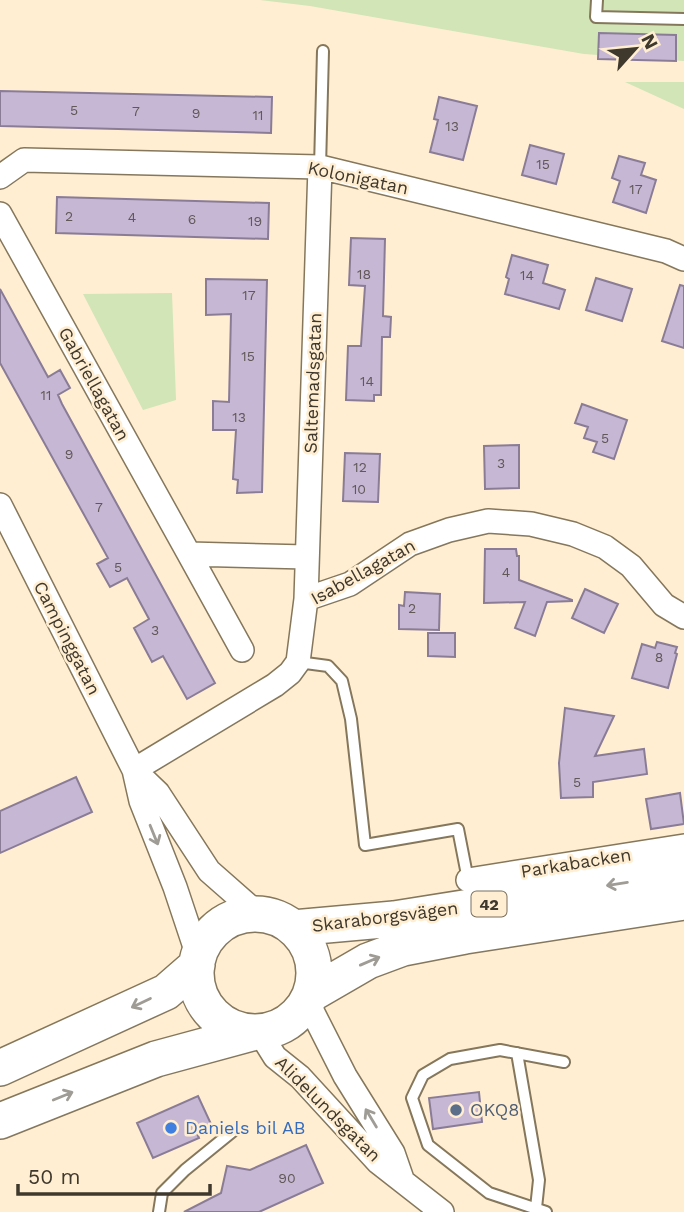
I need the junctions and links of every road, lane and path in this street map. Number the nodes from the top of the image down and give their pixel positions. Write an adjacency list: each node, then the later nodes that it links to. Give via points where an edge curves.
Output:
1 (597, 0): 2 (lane, via 596,17)
2 (684, 19)
3 (323, 51): 4 (lane)
4 (320, 167): 5 (street, Kolonigatan, via 24,160); 7 (street, Kolonigatan); 10 (street, Saltemadsgatan)
5 (0, 177)
6 (0, 214): 9 (street, Gabriellagatan)
7 (684, 258)
8 (0, 505): 15 (street, Campinggatan)
9 (189, 554): 10 (street); 13 (street, Gabriellagatan)
10 (307, 558): 11 (street, Saltemadsgatan)
11 (306, 599): 12 (street, Isabellagatan, via 350,583 410,544 488,521 531,524 605,547 631,566 664,606); 14 (street, Isabellagatan)
12 (684, 617)
13 (242, 650)
14 (298, 662): 15 (street, via 275,685); 18 (lane, via 328,666 342,681 351,719 365,845 458,830)
15 (134, 770): 20 (street, Campinggatan, via 158,793 209,871); 22 (street, Campinggatan, one-way to 22)
16 (684, 846): 18 (street, Parkabacken)
17 (684, 873): 21 (main road, Skaraborgsvägen / 42, one-way to 21, via 394,919)
18 (468, 880)
19 (684, 902): 23 (main road, Skaraborgsvägen / 42, one-way to 19, via 368,961 403,948)
20 (258, 914): 21 (main road, 42); 22 (main road, via 238,917 210,934)
21 (293, 928): 23 (main road, via 310,953 314,974)
22 (197, 961): 24 (main road, via 197,982 207,1008 229,1026); 27 (main road, one-way to 27, via 166,992)
23 (309, 997): 24 (main road, 42, via 288,1023); 30 (street, Alidelundsgatan, one-way to 23, via 393,1153 345,1076)
24 (256, 1033): 28 (main road, 42, one-way to 24, via 156,1059); 30 (street, Alidelundsgatan, via 378,1162)
25 (517, 1053): 26 (lane); 31 (lane); 31 (lane, via 500,1049 450,1059 423,1075 412,1098 428,1145 489,1193)
26 (564, 1062)
27 (0, 1068)
28 (0, 1121)
29 (233, 1131): 32 (lane, via 162,1193)
30 (402, 1179): 33 (street, Alidelundsgatan)
31 (541, 1210)
32 (159, 1212)
33 (442, 1212)

